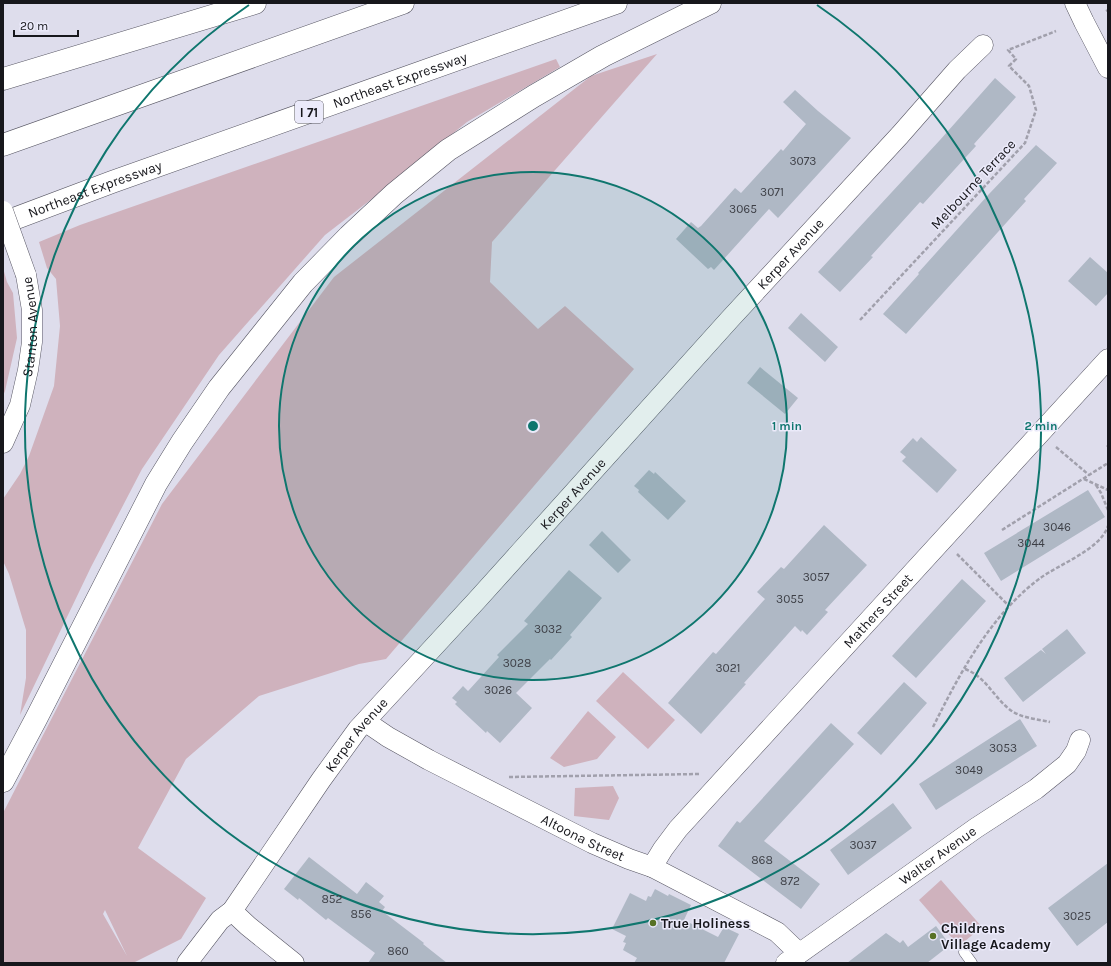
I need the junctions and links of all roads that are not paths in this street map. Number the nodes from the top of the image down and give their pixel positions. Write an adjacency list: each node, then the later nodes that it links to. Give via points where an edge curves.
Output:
1 (255, 3): 8 (highway)
2 (403, 3): 9 (highway)
3 (616, 3): 11 (highway, Northeast Expressway / I 71)
4 (710, 3): 16 (highway, via 603,56 448,150 394,194 303,282 219,388 156,484)
5 (1076, 3): 7 (street)
6 (983, 45): 14 (street, Kerper Avenue, via 957,70)
7 (1108, 68)
8 (3, 79)
9 (3, 145)
10 (3, 211): 13 (street, Stanton Avenue, bridge, via 26,275 32,310 32,342 28,370 20,405)
11 (3, 223)
12 (1108, 359): 17 (street, Mathers Street, via 678,829)
13 (3, 443)
14 (366, 722): 17 (street, Altoona Street, via 429,760 592,842); 18 (street, Kerper Avenue, via 320,780)
15 (1080, 740): 20 (street, Walter Avenue, via 1067,764 1036,788)
16 (3, 781)
17 (652, 867): 20 (street, Altoona Street, via 777,932)
18 (232, 911): 21 (street, Kerper Avenue, via 220,920); 22 (street)
19 (964, 952): 23 (lane)
20 (792, 958)
21 (187, 963)
22 (294, 963)
23 (972, 963)

